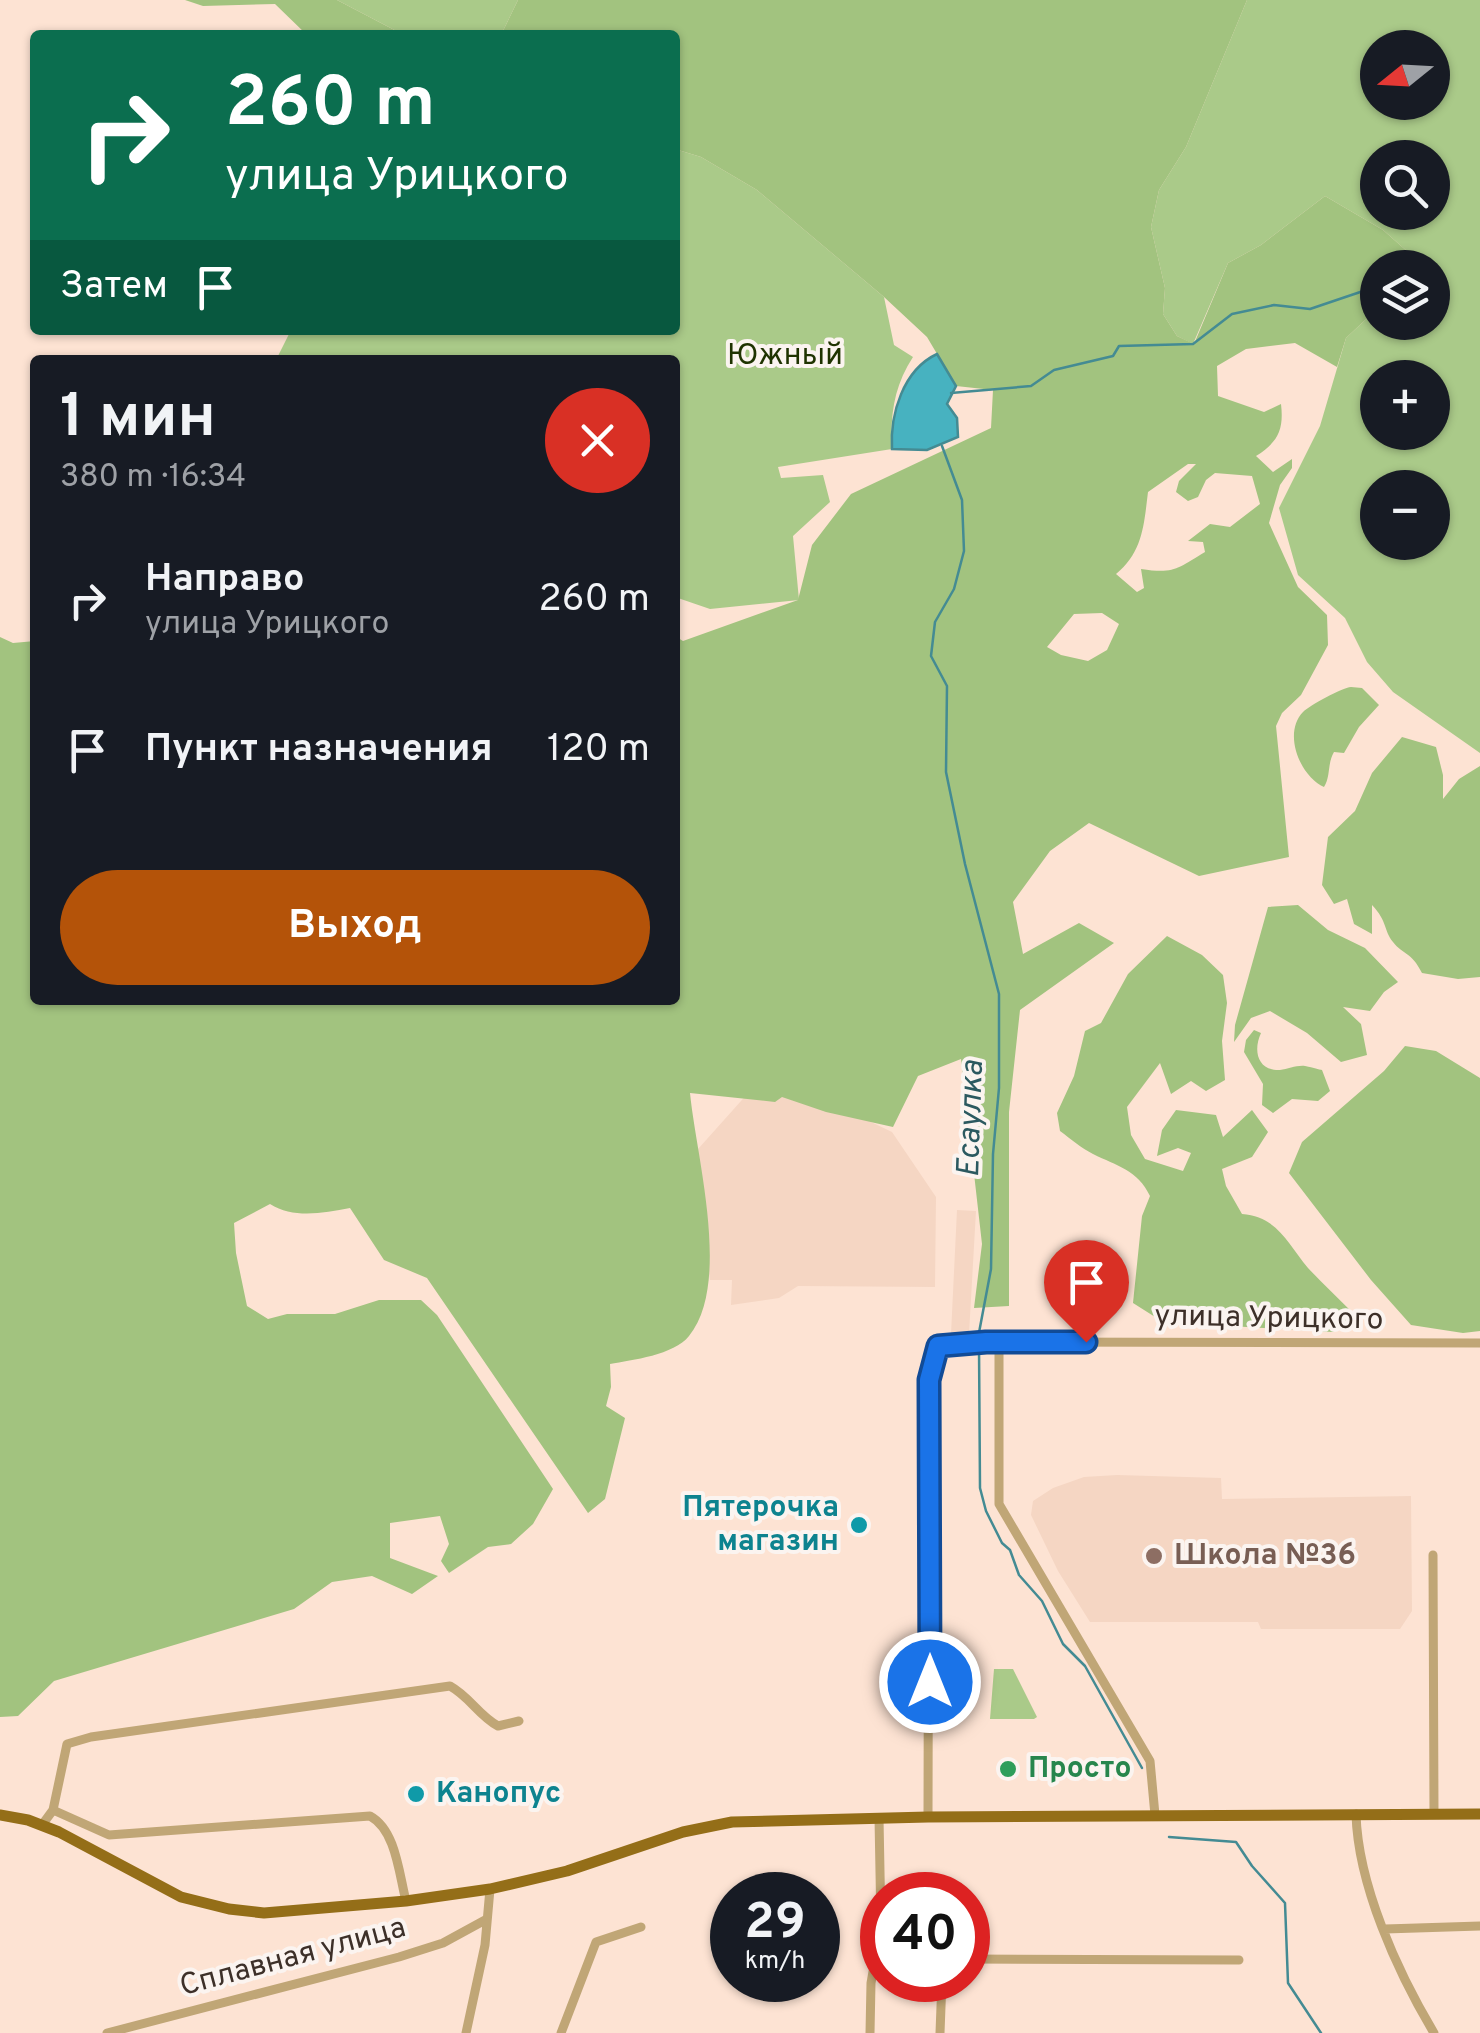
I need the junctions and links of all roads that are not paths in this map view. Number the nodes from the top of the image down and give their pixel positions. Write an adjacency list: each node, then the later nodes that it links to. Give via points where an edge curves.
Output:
1 (999, 1342): 2 (street, улица Урицкого); 10 (street, via 999,1504 1150,1761); 11 (street, улица Урицкого, via 938,1346 929,1380)
2 (1480, 1344)
3 (1433, 1555): 6 (street)
4 (518, 1721): 5 (street, via 488,1721 450,1686 91,1737 67,1744)
5 (53, 1810): 13 (street); 16 (street, via 110,1835 370,1816 382,1822 390,1839)
6 (1434, 1813): 7 (main road); 8 (main road)
7 (1356, 1814): 10 (main road); 20 (street, via 1357,1850)
8 (1480, 1814)
9 (0, 1815): 13 (main road)
10 (1156, 1815): 11 (main road)
11 (928, 1817): 12 (main road)
12 (879, 1818): 14 (street); 15 (main road, via 746,1821 683,1832)
13 (42, 1825): 16 (main road, via 204,1904 264,1913)
14 (880, 1872)
15 (490, 1889): 16 (main road); 17 (street)
16 (406, 1901)
17 (488, 1919): 25 (street, Сплавная улица, via 399,1958); 26 (street)
18 (1480, 1926): 20 (street)
19 (641, 1927): 27 (street, via 596,1942)
20 (1385, 1929): 30 (street)
21 (990, 1958): 22 (street)
22 (1239, 1960)
23 (871, 2002): 28 (street)
24 (941, 2002): 29 (street)
25 (107, 2033)
26 (466, 2033)
27 (561, 2033)
28 (870, 2033)
29 (940, 2033)
30 (1434, 2033)

